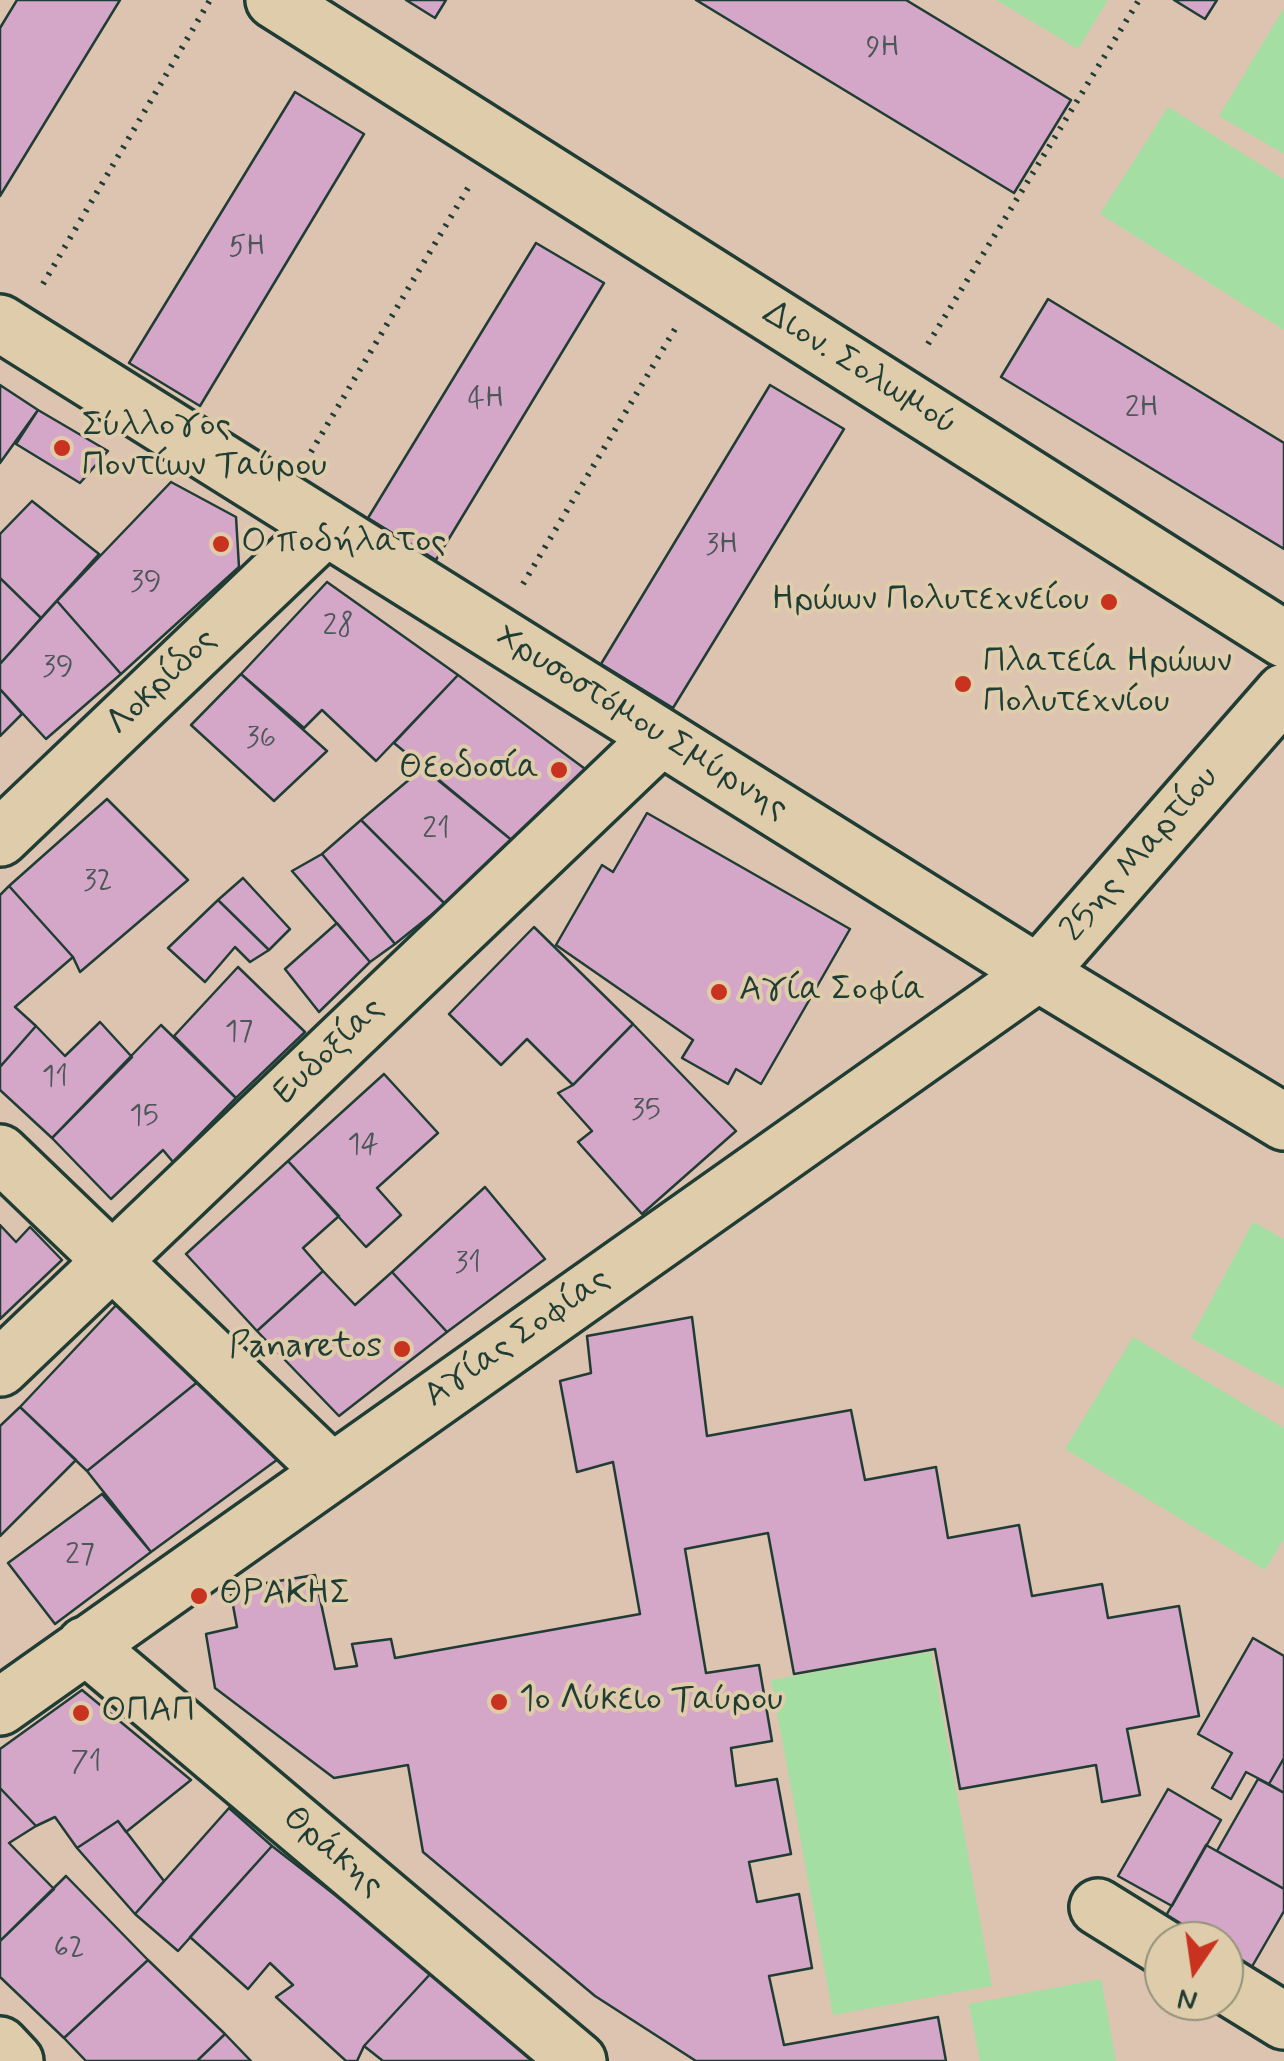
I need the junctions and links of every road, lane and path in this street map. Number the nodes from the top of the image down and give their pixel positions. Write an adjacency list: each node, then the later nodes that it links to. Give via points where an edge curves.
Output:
1 (210, 0): 6 (path)
2 (274, 0): 4 (street, Διον. Σολωμού)
3 (1139, 0): 7 (path)
4 (496, 139): 5 (street, Διον. Σολωμού); 8 (path)
5 (708, 274): 7 (street, Διον. Σολωμού); 9 (path)
6 (7, 328): 8 (street, Χρυσοστόμου Σμύρνης)
7 (897, 394): 10 (street, Διον. Σολωμού)
8 (304, 514): 9 (street, Χρυσοστόμου Σμύρνης); 13 (street, Λοκρίδος)
9 (494, 632): 12 (street, Χρυσοστόμου Σμύρνης)
10 (1284, 639)
11 (1284, 692): 14 (street, 25ης Μαρτίου)
12 (660, 738): 14 (street, Χρυσοστόμου Σμύρνης); 17 (street, Ευδοξίας)
13 (0, 838)
14 (1038, 973): 15 (street, Χρυσοστόμου Σμύρνης); 19 (street, Αγίας Σοφίας)
15 (1284, 1122)
16 (0, 1153): 17 (street)
17 (112, 1260): 18 (street, Ευδοξίας); 19 (street)
18 (0, 1368)
19 (331, 1471): 20 (street, Αγίας Σοφίας)
20 (86, 1645): 21 (street, Αγίας Σοφίας); 29 (street, Θράκης)
21 (0, 1707)
22 (1098, 1908): 23 (street)
23 (1144, 1936)
24 (1244, 1996): 25 (street)
25 (1284, 2020)
26 (1284, 2036): 30 (street)
27 (0, 2045): 28 (street)
28 (15, 2061)
29 (578, 2061)
30 (1269, 2061)

